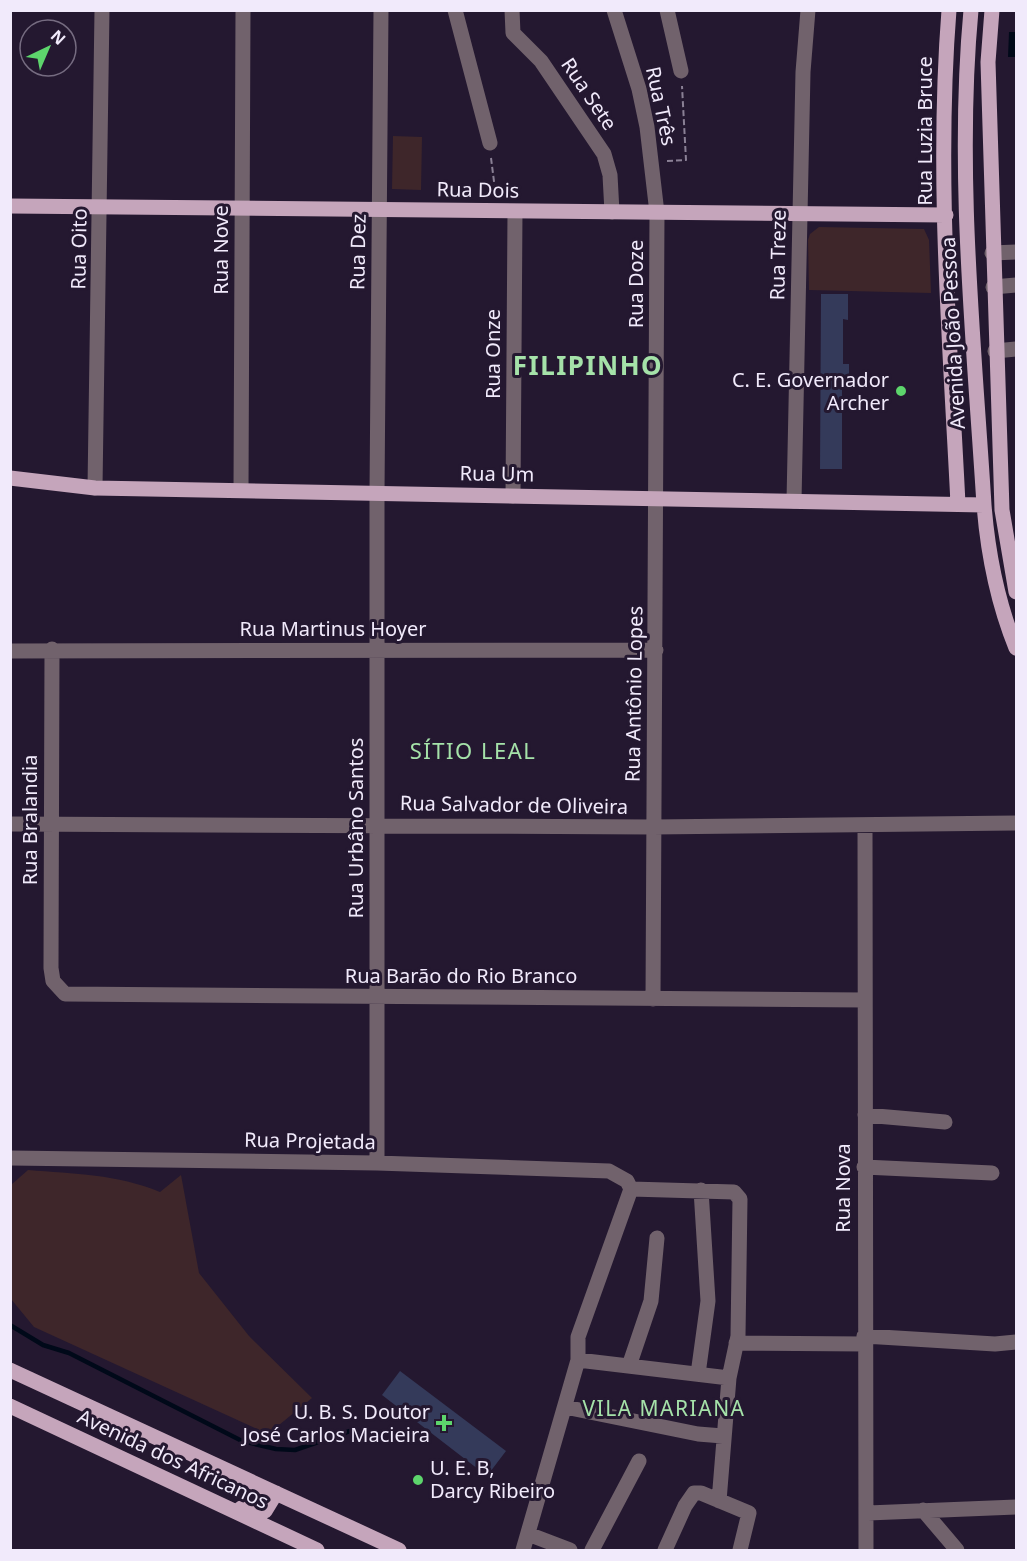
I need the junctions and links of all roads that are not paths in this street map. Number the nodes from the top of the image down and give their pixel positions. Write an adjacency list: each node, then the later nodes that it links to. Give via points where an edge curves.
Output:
1 (102, 10): 15 (street, Rua Oito)
2 (243, 10): 16 (street, Rua Nove)
3 (381, 10): 17 (street, Rua Dez)
4 (455, 10): 13 (street)
5 (512, 10): 19 (street, Rua Sete, via 513,33 541,61 604,154 610,175)
6 (614, 10): 20 (street, Rua Três, via 639,89)
7 (668, 10): 12 (street)
8 (808, 10): 21 (street, Rua Treze)
9 (949, 10): 22 (main road, Rua Luzia Bruce)
10 (971, 10): 37 (main road, Avenida João Pessoa, via 967,55 968,211)
11 (992, 10): 24 (main road, Avenida João Pessoa, via 988,62)
12 (681, 71)
13 (490, 143)
14 (10, 206): 15 (main road, Rua Dois)
15 (101, 208): 16 (main road, Rua Dois); 30 (street, Rua Oito)
16 (242, 210): 17 (main road, Rua Dois); 31 (street, Rua Nove)
17 (379, 211): 18 (main road, Rua Dois); 32 (street, Rua Dez)
18 (515, 212): 19 (main road, Rua Dois); 33 (street, Rua Onze)
19 (612, 213): 20 (main road, Rua Dois)
20 (657, 213): 21 (main road, Rua Dois); 34 (street, Rua Doze)
21 (800, 214): 22 (main road, Rua Dois); 35 (street, Rua Treze)
22 (946, 215): 36 (main road, Rua Luzia Bruce)
23 (1017, 252): 24 (street)
24 (992, 253): 26 (main road, Avenida João Pessoa)
25 (1017, 285): 26 (street)
26 (993, 286): 28 (main road, Avenida João Pessoa)
27 (1017, 349): 28 (street)
28 (995, 351): 38 (main road, Avenida João Pessoa, via 1002,510)
29 (10, 478): 30 (main road, Rua Um)
30 (95, 488): 31 (main road, Rua Um)
31 (240, 490): 32 (main road, Rua Um)
32 (377, 493): 33 (main road, Rua Um); 42 (street, Rua Urbâno Santos)
33 (513, 496): 34 (main road, Rua Um)
34 (657, 499): 35 (main road, Rua Um); 43 (street, Rua Antônio Lopes)
35 (794, 501): 36 (main road, Rua Um)
36 (958, 504): 37 (main road, Rua Um)
37 (984, 505): 39 (main road, Avenida João Pessoa, via 988,553)
38 (1017, 592)
39 (1017, 648)
40 (52, 649): 41 (street, Rua Martinus Hoyer); 42 (street, Rua Martinus Hoyer); 44 (street, Rua Bralandia)
41 (10, 651)
42 (378, 651): 43 (street, Rua Martinus Hoyer); 47 (street, Rua Urbâno Santos)
43 (656, 651): 49 (street, Rua Antônio Lopes)
44 (51, 823): 46 (street, Rua Salvador de Oliveira); 47 (street, Rua Salvador de Oliveira); 50 (street, Rua Bralandia, via 51,968)
45 (1017, 823): 48 (street, Rua Salvador de Oliveira)
46 (10, 824)
47 (377, 825): 49 (street, Rua Salvador de Oliveira); 51 (street, Rua Urbâno Santos)
48 (865, 826): 49 (street, Rua Salvador de Oliveira); 53 (street, Rua Nova)
49 (653, 827): 52 (street, Rua Antônio Lopes)
50 (59, 989): 51 (street, Rua Barão do Rio Branco, via 76,996)
51 (378, 997): 52 (street, Rua Barão do Rio Branco); 57 (street, Rua Urbâno Santos)
52 (653, 999): 53 (street, Rua Barão do Rio Branco)
53 (865, 1000): 54 (street, Rua Nova)
54 (865, 1114): 55 (street); 58 (street, Rua Nova)
55 (945, 1122)
56 (10, 1158): 57 (street, Rua Projetada)
57 (376, 1163): 60 (street, Rua Projetada, via 609,1170 627,1181)
58 (864, 1167): 59 (street); 63 (street, Rua Nova)
59 (992, 1173)
60 (631, 1189): 61 (street); 66 (street, via 578,1337)
61 (701, 1190): 65 (street, via 734,1192 740,1199); 69 (street, via 708,1302)
62 (657, 1238): 67 (street, via 651,1301)
63 (865, 1340): 64 (street); 65 (street); 80 (street, Rua Nova)
64 (1017, 1342)
65 (736, 1343): 70 (street)
66 (578, 1360): 67 (street); 72 (street)
67 (629, 1366): 69 (street)
68 (10, 1370): 76 (main road, Avenida dos Africanos)
69 (698, 1374): 70 (street)
70 (729, 1378): 73 (street)
71 (10, 1406): 75 (main road, Avenida dos Africanos)
72 (565, 1407): 73 (street); 81 (street)
73 (723, 1436): 77 (street)
74 (639, 1461): 86 (street)
75 (169, 1480): 76 (main road, via 186,1482 254,1513 269,1508); 82 (main road, Avenida dos Africanos)
76 (276, 1493): 83 (main road, Avenida dos Africanos)
77 (719, 1501): 87 (street, via 694,1493); 88 (street, via 749,1513)
78 (1017, 1507): 79 (street)
79 (924, 1510): 80 (street); 90 (street)
80 (868, 1513): 89 (street, Rua Nova)
81 (528, 1534): 84 (street); 85 (street)
82 (317, 1551)
83 (399, 1551)
84 (523, 1551)
85 (570, 1551)
86 (592, 1551)
87 (664, 1551)
88 (740, 1551)
89 (866, 1551)
90 (957, 1551)

